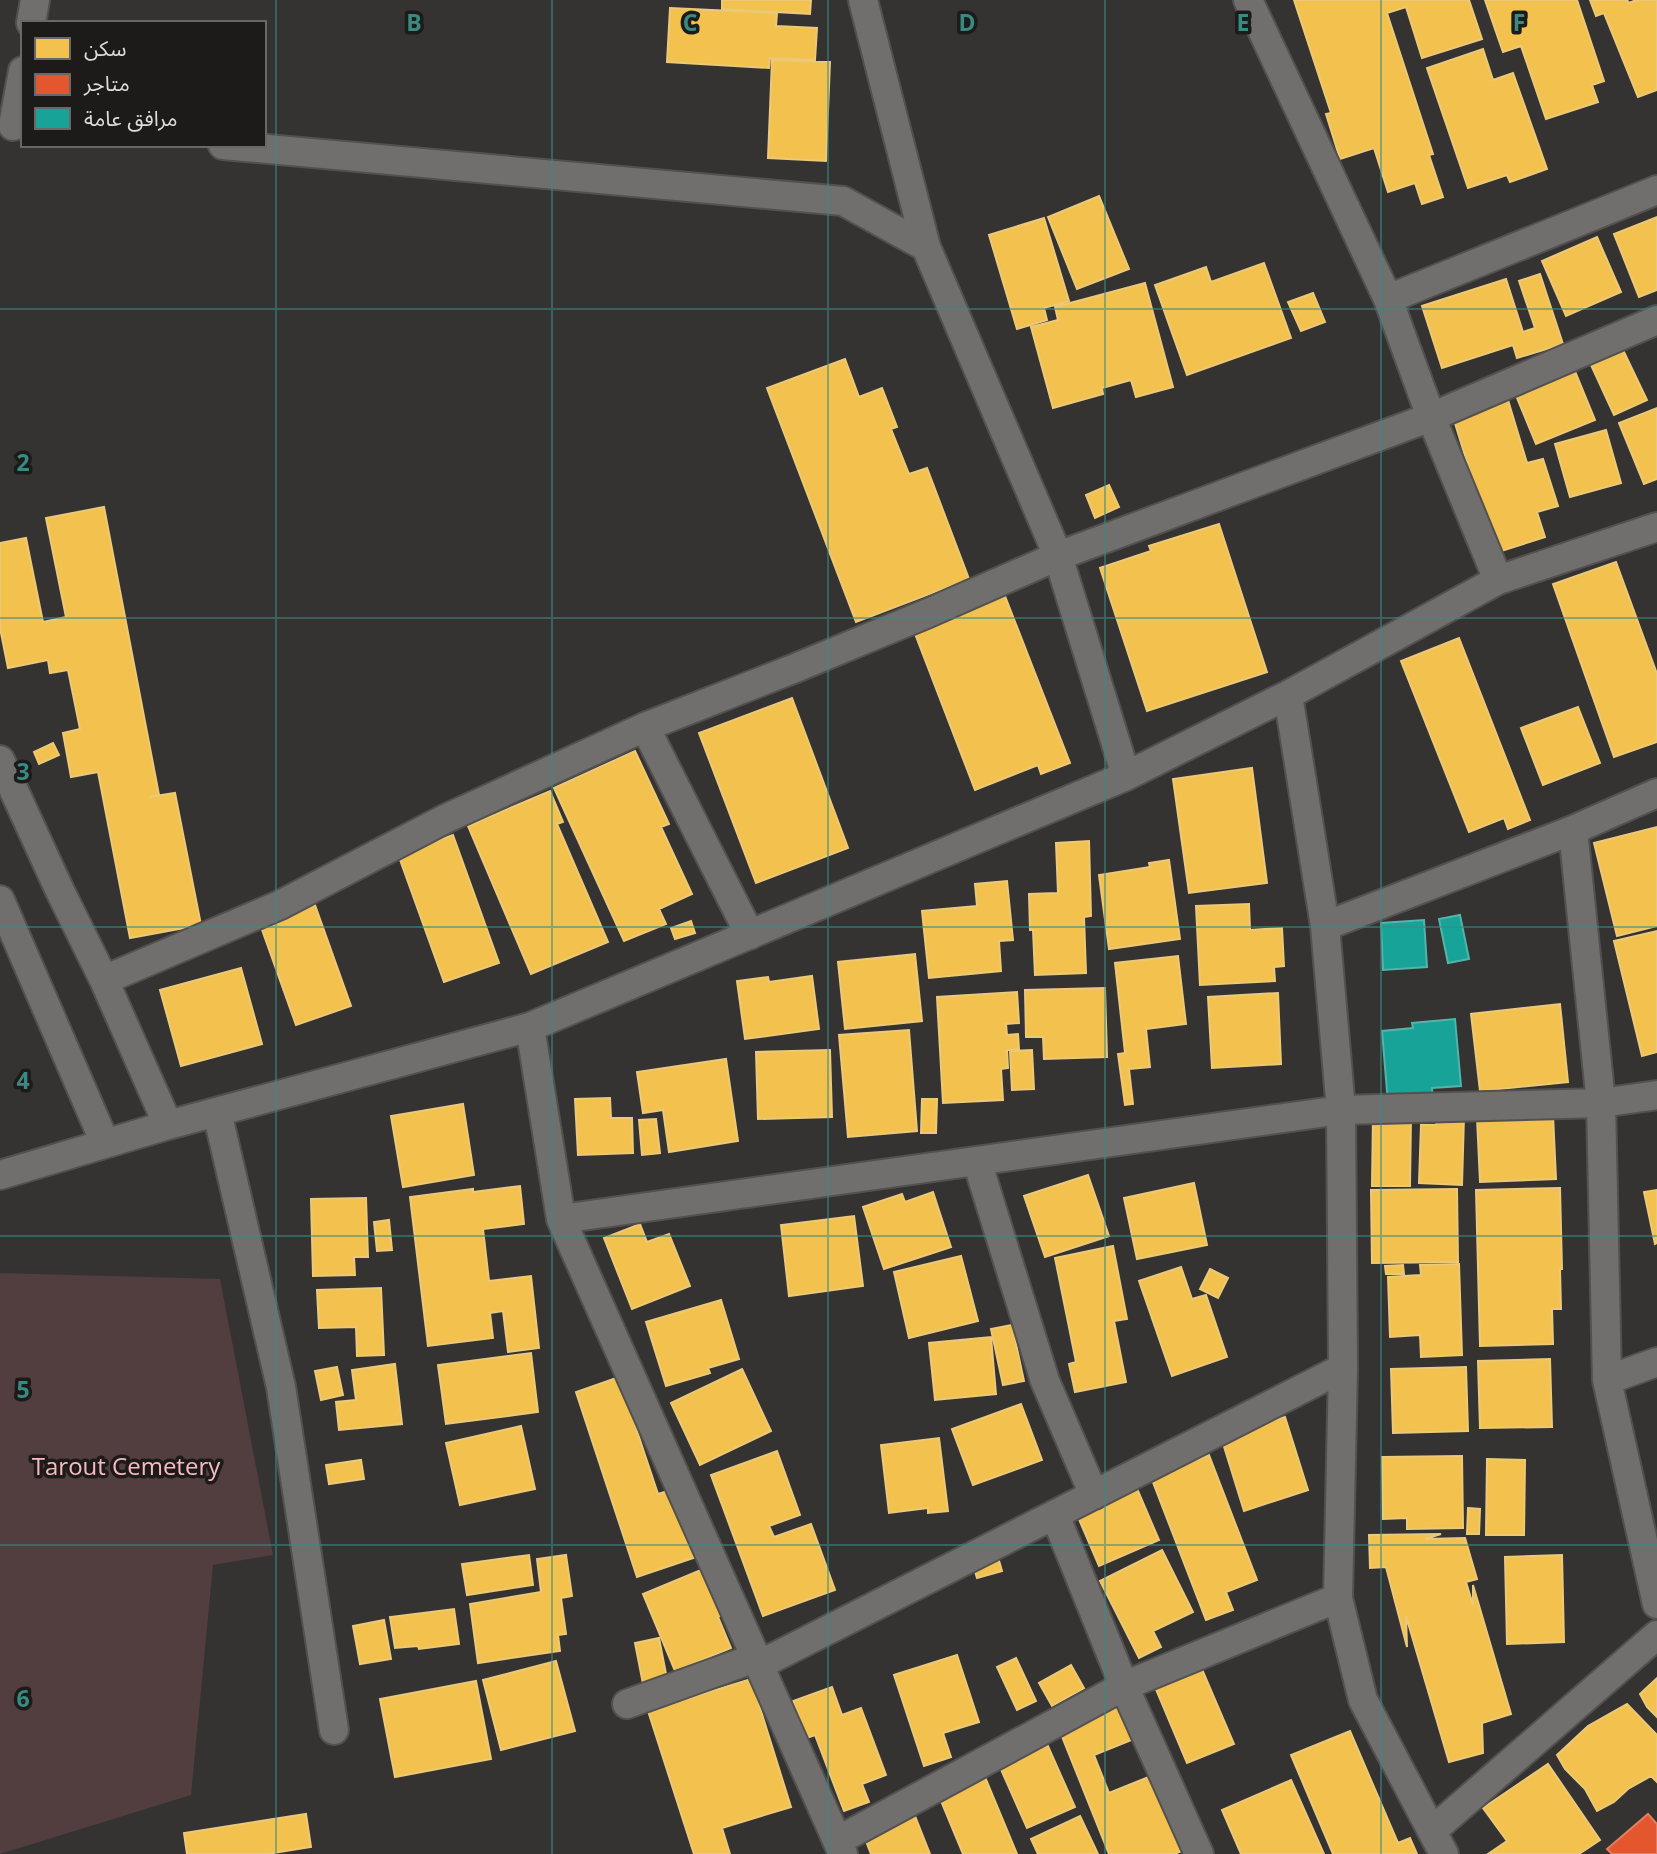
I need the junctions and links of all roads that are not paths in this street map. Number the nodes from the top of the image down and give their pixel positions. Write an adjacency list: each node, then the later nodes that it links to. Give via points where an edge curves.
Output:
1 (35, 0): 4 (street)
2 (863, 0): 9 (street)
3 (1248, 0): 10 (street)
4 (31, 21)
5 (21, 81): 6 (street)
6 (12, 127)
7 (245, 147): 9 (street, via 843,201)
8 (1657, 190): 10 (street)
9 (926, 247): 14 (street)
10 (1388, 299): 12 (street)
11 (1657, 320): 12 (street)
12 (1432, 417): 14 (street); 15 (street)
13 (1657, 527): 15 (street)
14 (1058, 556): 17 (street); 19 (street)
15 (1498, 580): 16 (street)
16 (1289, 695): 19 (street); 23 (street)
17 (645, 727): 24 (street); 25 (street, via 447,818 281,905)
18 (0, 760): 25 (street)
19 (1126, 776): 24 (street)
20 (1657, 793): 21 (street)
21 (1573, 830): 23 (street); 28 (street)
22 (0, 900): 32 (street)
23 (1325, 926): 29 (street)
24 (750, 935): 26 (street)
25 (104, 980): 31 (street)
26 (530, 1027): 30 (street); 35 (street)
27 (1657, 1095): 28 (street)
28 (1601, 1103): 29 (street); 38 (street)
29 (1341, 1110): 33 (street); 37 (street)
30 (217, 1112): 31 (street); 47 (street, via 281,1387)
31 (167, 1125): 32 (street)
32 (105, 1143): 34 (street)
33 (977, 1161): 35 (street); 39 (street, via 1045,1381)
34 (0, 1175)
35 (561, 1219): 44 (street)
36 (1657, 1362): 38 (street)
37 (1343, 1368): 39 (street); 41 (street)
38 (1608, 1380): 42 (street)
39 (1094, 1495): 40 (street)
40 (1055, 1515): 44 (street); 45 (street)
41 (1338, 1598): 45 (street); 48 (street, via 1363,1700)
42 (1657, 1604)
43 (1657, 1635): 48 (street)
44 (757, 1661): 46 (street); 49 (street)
45 (1124, 1686): 49 (street); 50 (street)
46 (627, 1704)
47 (334, 1730)
48 (1438, 1842)
49 (840, 1847)
50 (1199, 1854)

